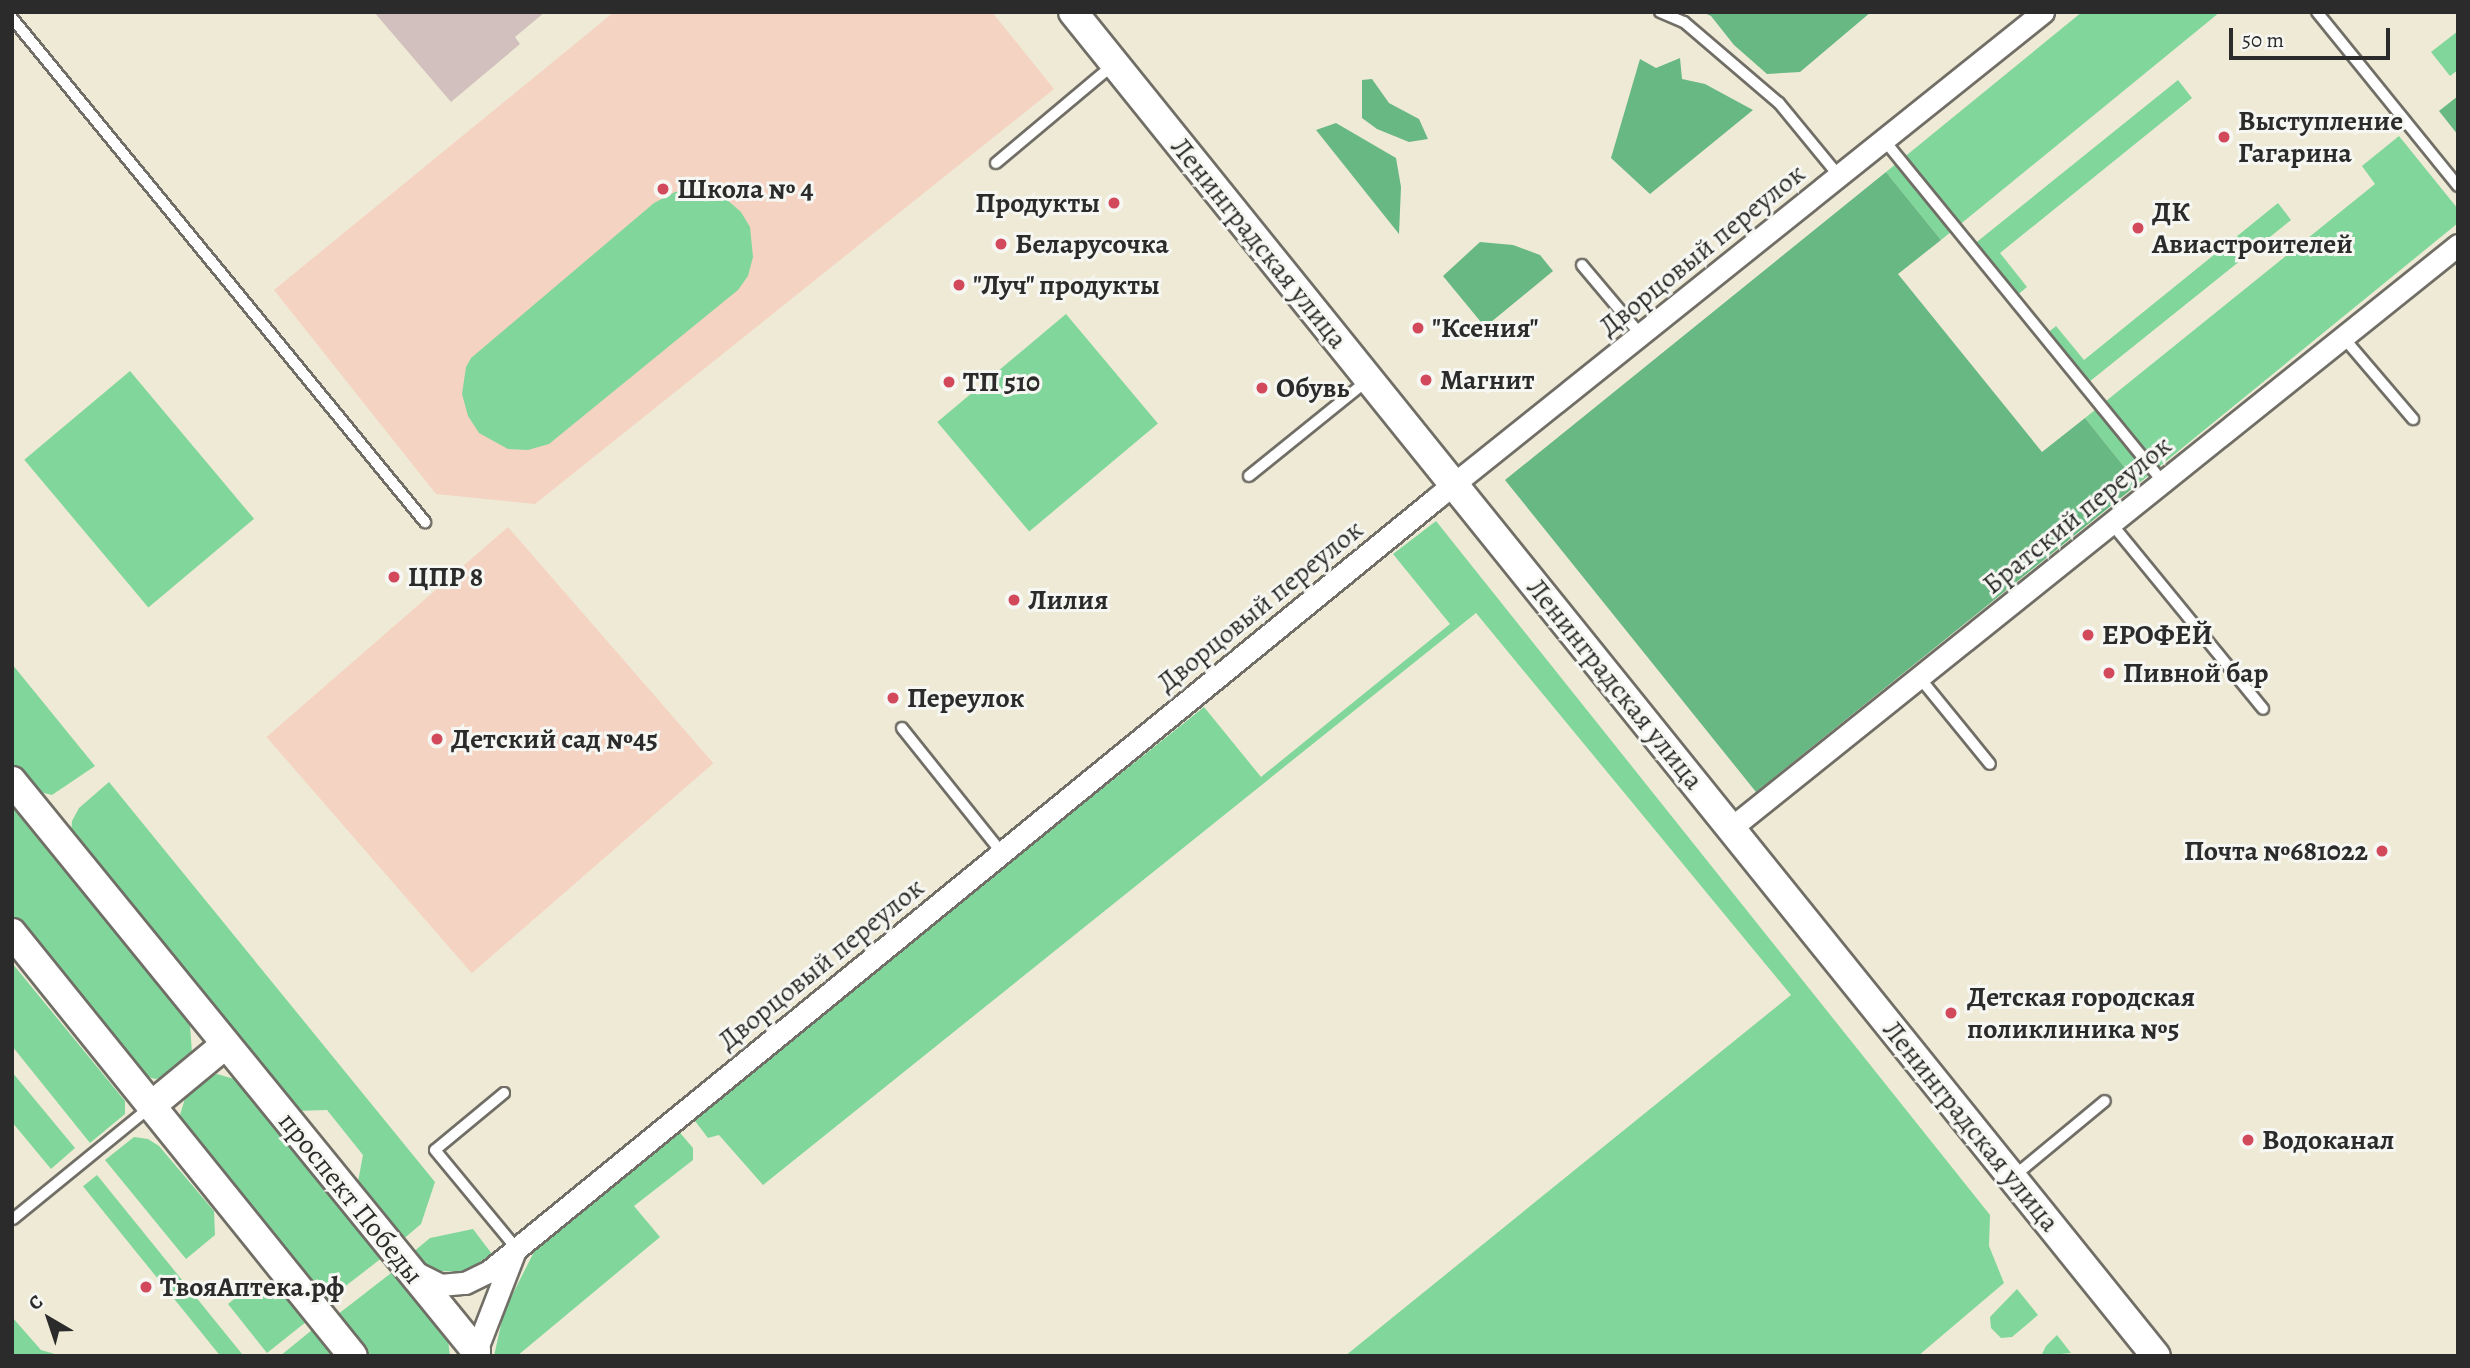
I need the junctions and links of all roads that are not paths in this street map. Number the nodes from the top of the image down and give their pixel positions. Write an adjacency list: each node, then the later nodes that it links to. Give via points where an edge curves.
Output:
1 (1073, 12): 6 (main road, Ленинградская улица)
2 (1660, 12): 9 (lane, via 1684,22 1780,103)
3 (2043, 12): 7 (street, Дворцовый переулок)
4 (2317, 12): 10 (lane)
5 (12, 18): 20 (lane)
6 (1114, 64): 8 (lane); 15 (main road, Ленинградская улица)
7 (1884, 140): 9 (street, Дворцовый переулок); 18 (lane)
8 (996, 163)
9 (1839, 176): 13 (street, Дворцовый переулок)
10 (2458, 186)
11 (2458, 245): 14 (street, Братский переулок)
12 (1581, 265): 13 (lane)
13 (1641, 335): 19 (street, Дворцовый переулок)
14 (2343, 337): 16 (lane); 18 (street, Братский переулок)
15 (1369, 379): 17 (lane); 19 (main road, Ленинградская улица)
16 (2413, 419)
17 (1249, 476)
18 (2163, 482): 21 (street, Братский переулок)
19 (1454, 485): 27 (main road, Ленинградская улица); 28 (street, Дворцовый переулок)
20 (425, 522)
21 (2111, 523): 22 (street, Братский переулок); 23 (lane)
22 (1920, 677): 25 (lane); 27 (street, Братский переулок)
23 (2263, 709)
24 (902, 728): 28 (lane)
25 (1990, 764)
26 (12, 781): 30 (main road, проспект Победы)
27 (1731, 828): 34 (main road, Ленинградская улица)
28 (1002, 853): 36 (street, Дворцовый переулок)
29 (12, 933): 33 (main road)
30 (226, 1044): 33 (main road); 37 (main road, проспект Победы)
31 (504, 1093): 36 (lane, via 435,1150)
32 (2105, 1101): 34 (lane)
33 (151, 1106): 35 (lane); 39 (main road)
34 (2012, 1177): 40 (main road, Ленинградская улица)
35 (13, 1219)
36 (516, 1248): 37 (street, Дворцовый переулок, via 488,1272 465,1283 440,1285); 38 (street, Дворцовый переулок)
37 (410, 1270): 38 (main road, проспект Победы)
38 (475, 1354)
39 (353, 1356)
40 (2156, 1356)

